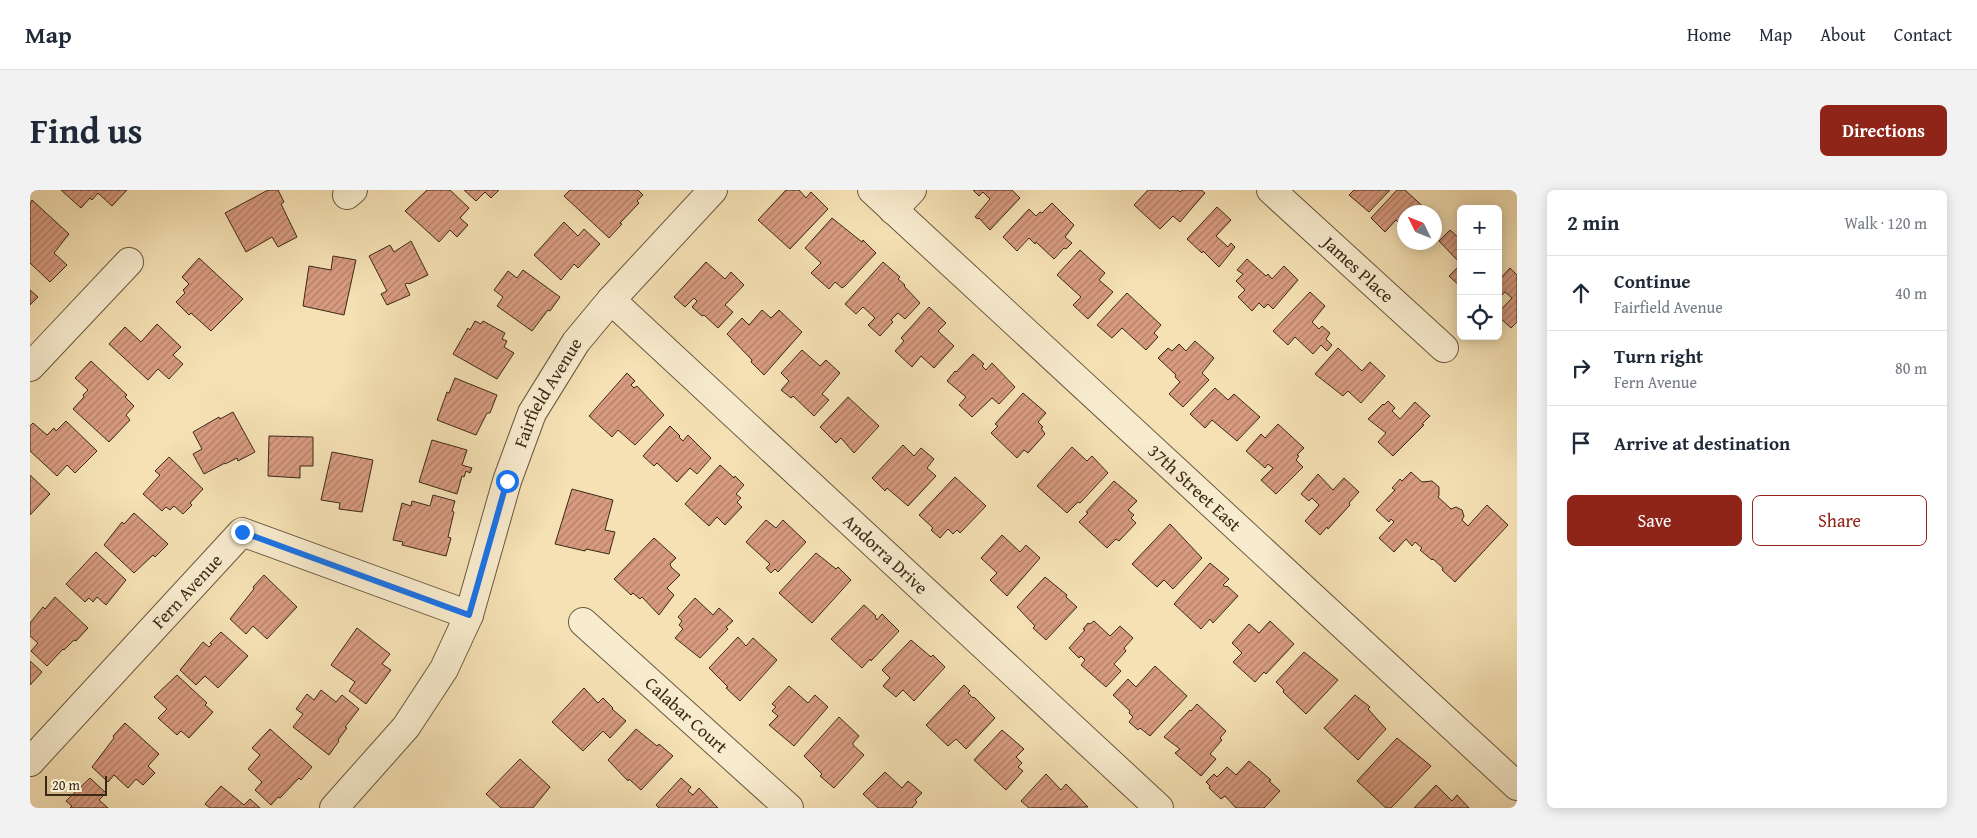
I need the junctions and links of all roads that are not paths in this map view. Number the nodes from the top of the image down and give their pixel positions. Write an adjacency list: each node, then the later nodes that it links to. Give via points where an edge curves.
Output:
1 (714, 190): 7 (street, Fairfield Avenue)
2 (872, 190): 5 (street, 37th Street East)
3 (912, 190): 5 (street)
4 (1271, 190): 8 (street, James Place)
5 (893, 210): 13 (street, 37th Street East)
6 (128, 262): 9 (street)
7 (611, 300): 10 (street, Fairfield Avenue, via 576,342 532,413 507,481); 16 (street, Andorra Drive)
8 (1444, 348)
9 (30, 367)
10 (469, 615): 12 (street, Fern Avenue, via 242,532); 14 (street, Fairfield Avenue, via 444,669 406,728)
11 (582, 622): 15 (street, Calabar Court)
12 (30, 762)
13 (1517, 786)
14 (334, 808)
15 (790, 808)
16 (1159, 808)

